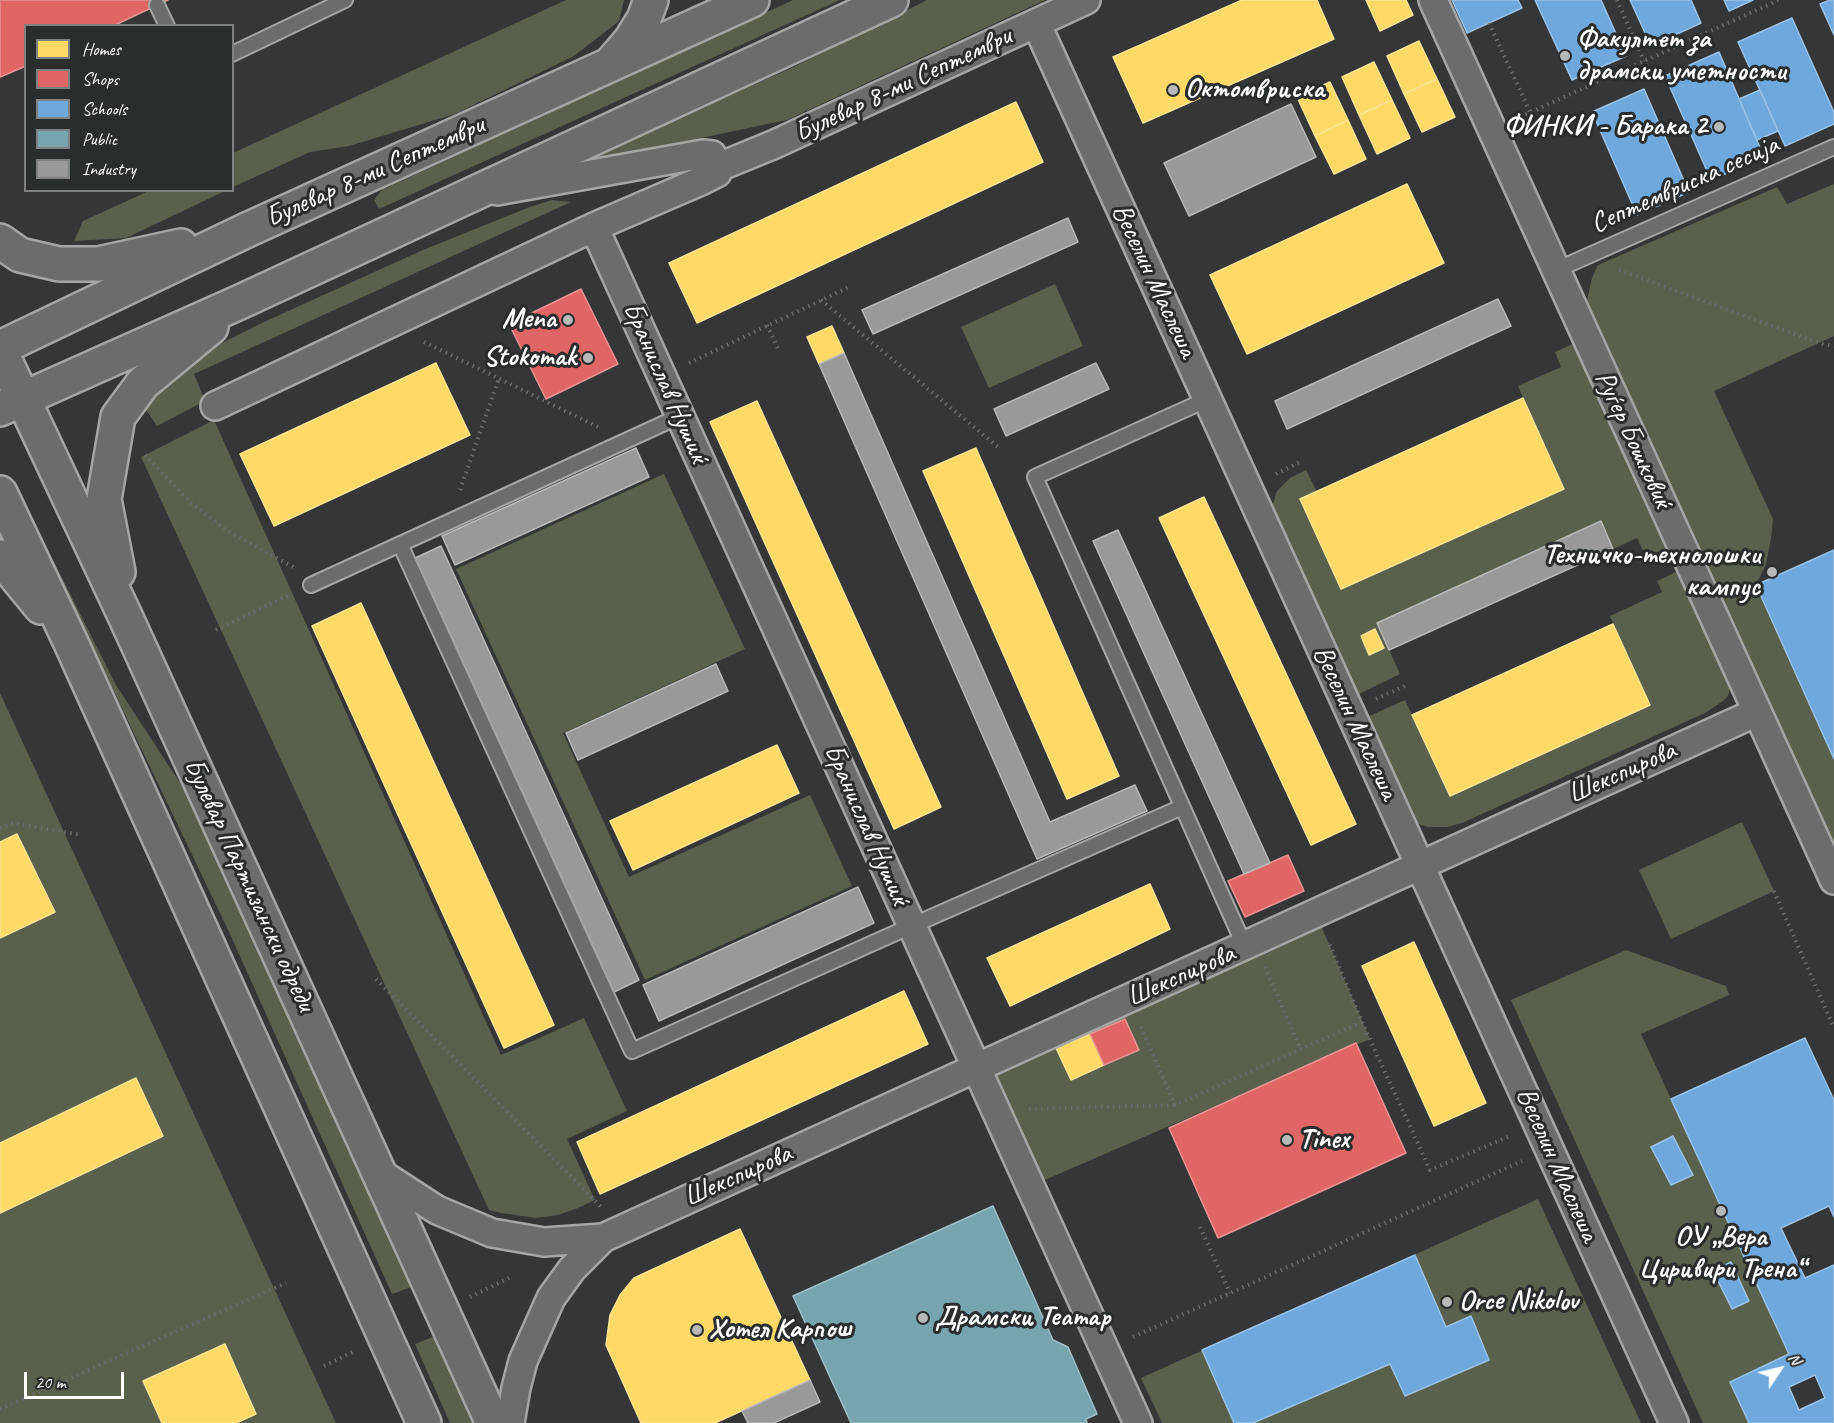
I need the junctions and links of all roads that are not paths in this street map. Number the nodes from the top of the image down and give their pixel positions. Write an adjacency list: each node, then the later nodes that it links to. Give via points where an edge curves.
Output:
1 (345, 0): 10 (lane)
2 (651, 0): 11 (street, via 644,20)
3 (752, 0): 11 (street, Булевар 8-ми Септември)
4 (891, 0): 14 (street, Булевар 8-ми Септември)
5 (1086, 0): 8 (street, Булевар 8-ми Септември)
6 (1433, 0): 18 (street, Руѓер Бошковиќ)
7 (157, 5): 9 (lane)
8 (1036, 23): 13 (street, Булевар 8-ми Септември); 21 (street, Веселин Маслеша)
9 (166, 24)
10 (234, 53)
11 (608, 66): 16 (street, Булевар 8-ми Септември)
12 (1834, 147): 18 (lane, Септемвриска сесија)
13 (719, 167): 14 (street, Булевар 8-ми Септември, via 712,155 703,154); 15 (street, Булевар 8-ми Септември, via 717,173 703,180)
14 (464, 196): 19 (street, Булевар 8-ми Септември)
15 (594, 227): 23 (street, Булевар 8-ми Септември); 24 (street, Бранислав Нушиќ)
16 (247, 230): 17 (street, via 98,264 59,264 20,255); 20 (street, Булевар 8-ми Септември)
17 (0, 241)
18 (1556, 270): 31 (street, Руѓер Бошковиќ)
19 (240, 302): 22 (street, Булевар 8-ми Септември); 29 (street, via 143,383 118,417 104,499)
20 (0, 349): 22 (street, Булевар Партизански одреди)
21 (1208, 399): 32 (lane, via 1035,477); 33 (street, Веселин Маслеша)
22 (12, 404): 29 (street, Булевар Партизански одреди)
23 (215, 406)
24 (680, 416): 26 (lane); 35 (street, Бранислав Нушиќ)
25 (0, 493): 30 (street)
26 (400, 544): 28 (lane); 35 (lane, via 632,1051)
27 (0, 557): 30 (street)
28 (311, 585)
29 (126, 618): 38 (street, Булевар Партизански одреди)
30 (71, 643): 40 (street)
31 (1757, 712): 33 (street, Шекспирова); 34 (street, Руѓер Бошковиќ)
32 (1182, 807): 35 (lane); 36 (lane)
33 (1420, 865): 36 (street, Шекспирова); 44 (street, Веселин Маслеша)
34 (1834, 880)
35 (911, 926): 37 (street, Бранислав Нушиќ)
36 (1250, 944): 37 (street, Шекспирова)
37 (976, 1068): 39 (street, Шекспирова); 43 (street, Бранислав Нушиќ)
38 (380, 1173): 39 (street, Шекспирова, via 437,1210 492,1233 544,1242); 41 (street, Булевар Партизански одреди)
39 (612, 1233): 42 (street, Шекспирова, via 572,1269 551,1298 523,1361)
40 (424, 1423)
41 (493, 1423)
42 (510, 1423)
43 (1138, 1423)
44 (1674, 1423)

